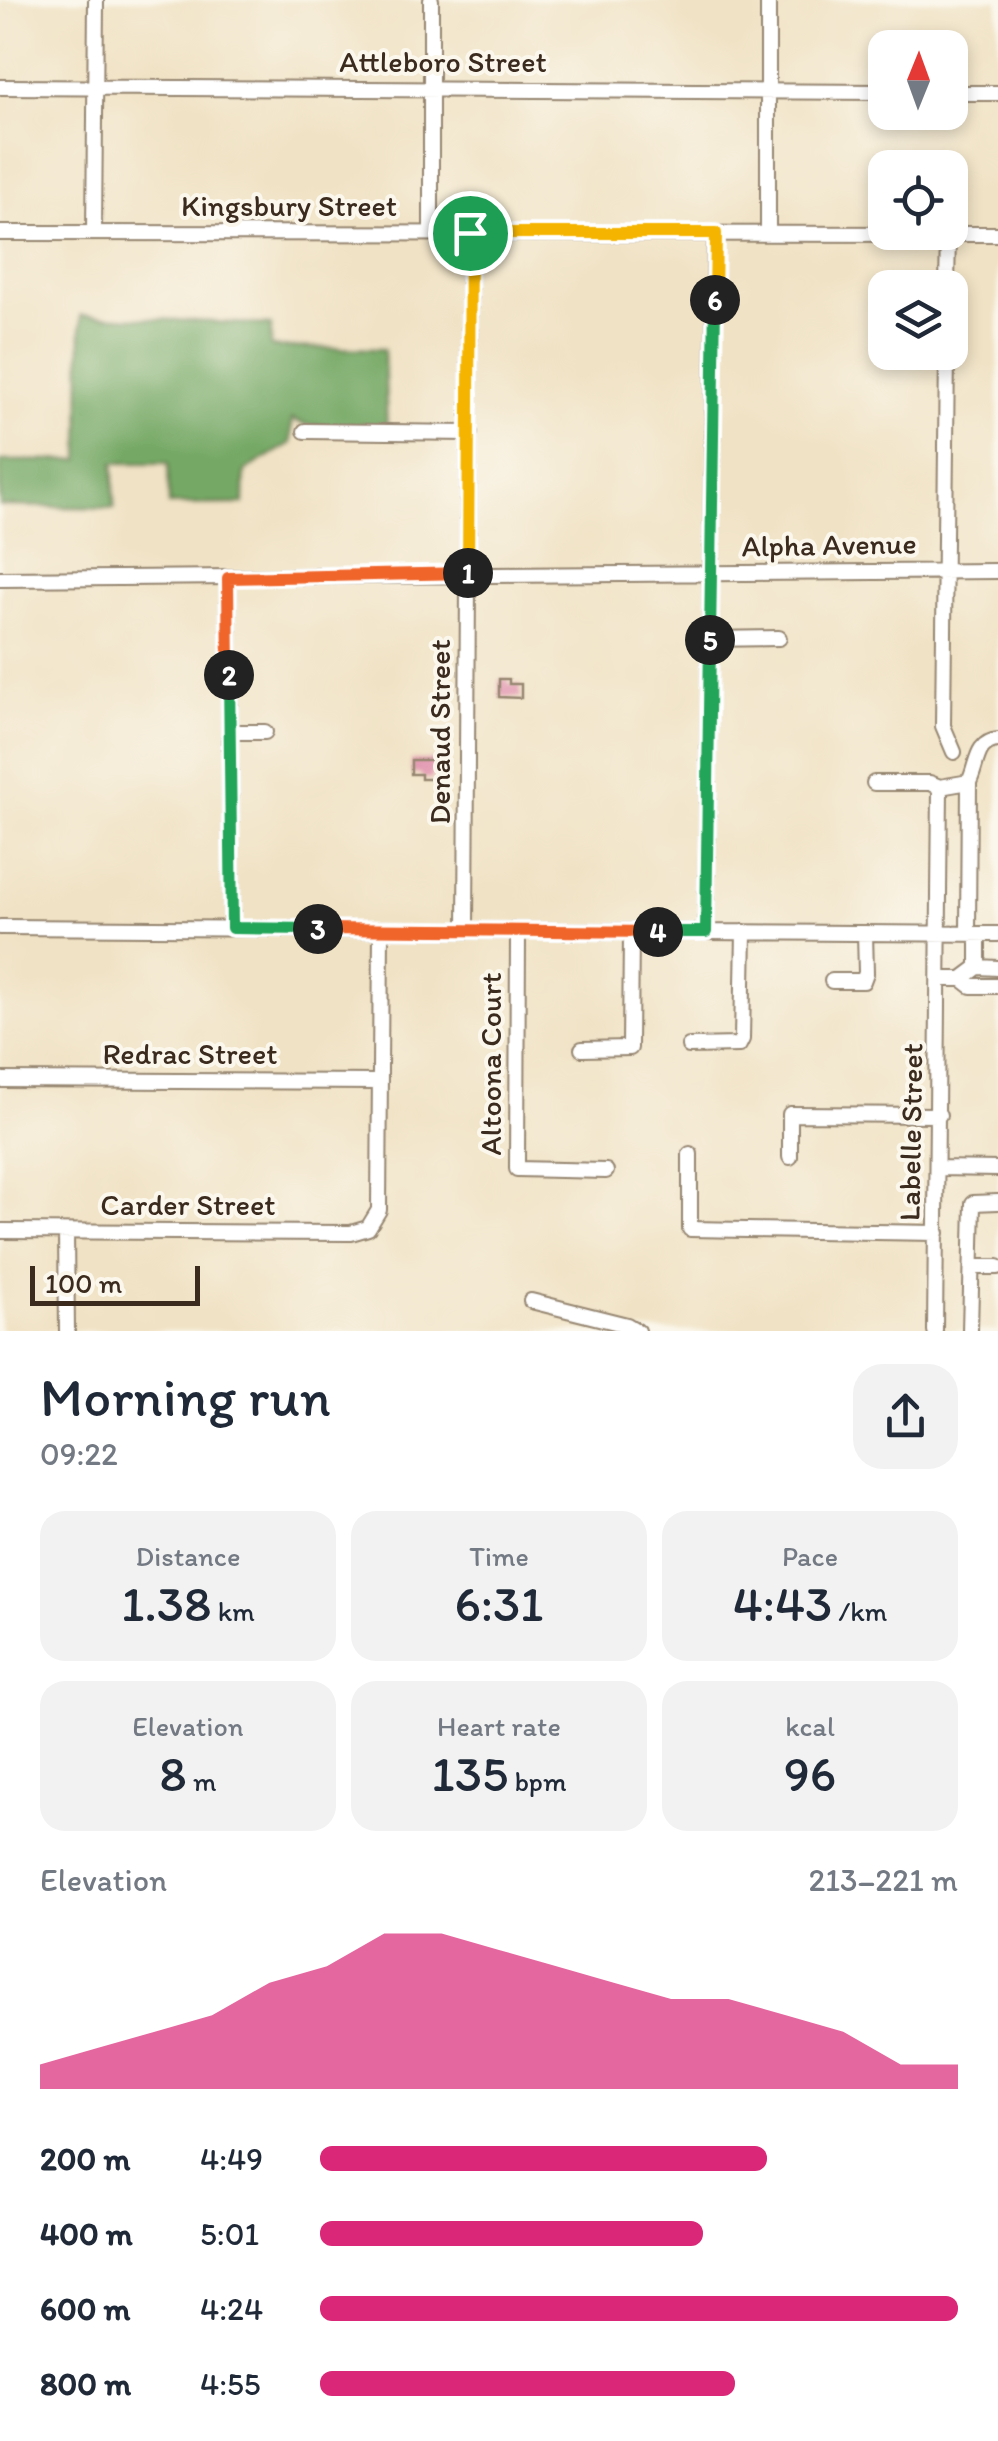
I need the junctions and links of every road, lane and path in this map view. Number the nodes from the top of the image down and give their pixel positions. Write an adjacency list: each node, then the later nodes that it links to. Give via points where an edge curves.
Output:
1 (96, 0): 5 (street)
2 (431, 0): 6 (street)
3 (768, 0): 7 (street)
4 (0, 87): 5 (street, Attleboro Street)
5 (95, 88): 6 (street, Attleboro Street); 12 (street)
6 (431, 90): 7 (street, Attleboro Street); 13 (street)
7 (768, 92): 8 (street, Attleboro Street); 16 (street)
8 (868, 92)
9 (968, 92): 10 (street)
10 (998, 93)
11 (0, 233): 12 (street, Kingsbury Street)
12 (94, 233): 13 (street, Kingsbury Street)
13 (432, 233): 14 (street, Kingsbury Street)
14 (470, 233): 15 (street, Kingsbury Street); 22 (street, Denaud Street)
15 (716, 233): 16 (street, Kingsbury Street); 25 (street)
16 (768, 234): 17 (street, Kingsbury Street)
17 (868, 234)
18 (968, 234): 19 (street, Kingsbury Street)
19 (998, 234)
20 (947, 370): 23 (street)
21 (306, 430): 22 (street)
22 (470, 433): 26 (street, Denaud Street)
23 (945, 571): 24 (street, Alpha Avenue); 25 (street, Alpha Avenue); 34 (street, via 943,726)
24 (998, 571)
25 (711, 574): 26 (street, Alpha Avenue); 29 (street)
26 (468, 575): 27 (street, Alpha Avenue); 41 (street, Denaud Street)
27 (228, 578): 28 (street, Alpha Avenue); 31 (street)
28 (0, 579)
29 (710, 638): 30 (street); 44 (street)
30 (779, 638)
31 (230, 732): 32 (street); 39 (street)
32 (265, 732)
33 (998, 740): 35 (street, via 979,748)
34 (954, 752)
35 (969, 782): 37 (street); 48 (street)
36 (874, 783): 37 (street)
37 (940, 787): 47 (street, Labelle Street)
38 (0, 927): 39 (street)
39 (232, 928): 40 (street)
40 (381, 930): 41 (street); 59 (street)
41 (466, 931): 42 (street)
42 (518, 931): 43 (street); 65 (street, Altoona Court, via 517,1170)
43 (631, 932): 44 (street); 57 (street, via 630,1048)
44 (706, 932): 45 (street)
45 (744, 932): 46 (street); 56 (street, via 739,1045)
46 (865, 933): 47 (street); 54 (street, via 862,980)
47 (940, 933): 48 (street); 52 (street, Labelle Street)
48 (973, 934): 49 (street); 50 (street)
49 (998, 934)
50 (978, 968): 51 (street); 53 (street)
51 (998, 968)
52 (940, 978): 53 (street); 60 (street, Labelle Street)
53 (962, 978): 55 (street, via 971,986)
54 (832, 982)
55 (998, 986)
56 (689, 1046)
57 (582, 1049)
58 (0, 1080): 59 (street, Redrac Street)
59 (380, 1082): 68 (street, Carder Street, via 380,1210 373,1223 351,1233)
60 (938, 1115): 62 (street, via 790,1114); 63 (street, Labelle Street)
61 (690, 1154): 69 (street, via 690,1229)
62 (790, 1157)
63 (938, 1168): 64 (street); 69 (street, Labelle Street)
64 (998, 1168)
65 (606, 1170)
66 (998, 1202): 70 (street, via 974,1202)
67 (0, 1232): 68 (street, Carder Street)
68 (66, 1232): 73 (street)
69 (937, 1233): 75 (street, Labelle Street)
70 (972, 1267): 71 (street); 76 (street)
71 (998, 1268)
72 (531, 1301): 74 (street)
73 (66, 1331)
74 (637, 1331)
75 (935, 1331)
76 (970, 1331)

